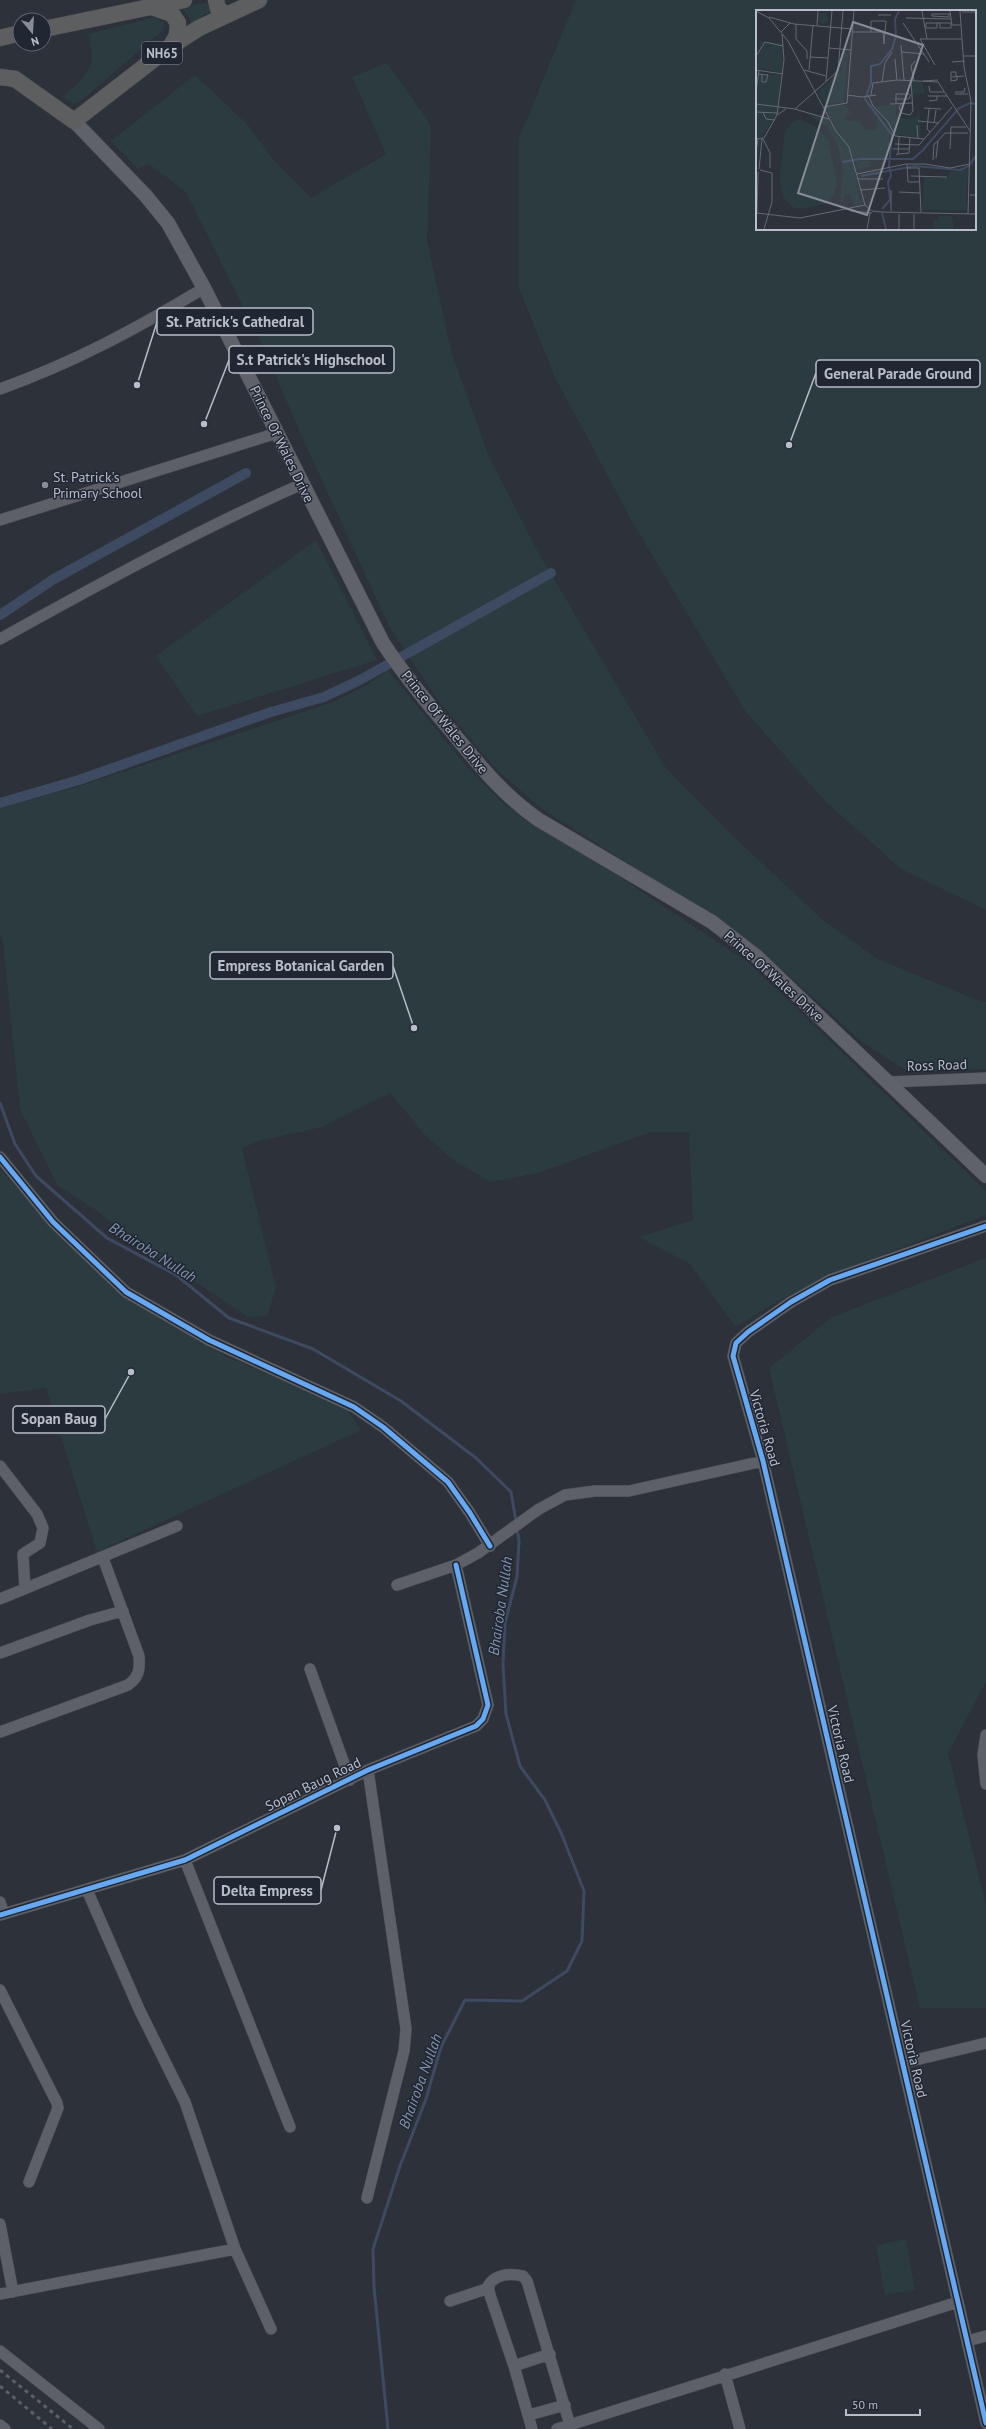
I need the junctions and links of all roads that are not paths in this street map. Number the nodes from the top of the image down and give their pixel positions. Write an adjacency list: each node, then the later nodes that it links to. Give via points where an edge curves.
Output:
1 (184, 0): 4 (highway)
2 (216, 0): 5 (highway, via 218,9)
3 (259, 0): 5 (highway, NH65)
4 (150, 7): 6 (highway); 9 (highway, via 166,11 175,18 178,29)
5 (226, 15): 9 (highway, NH65)
6 (52, 27)
7 (12, 36): 8 (highway)
8 (0, 38)
9 (171, 46): 11 (highway, NH65)
10 (8, 78): 11 (highway)
11 (74, 121): 12 (main road, Prince Of Wales Drive, via 146,196 168,223)
12 (204, 288): 13 (street, via 104,346 49,371); 14 (main road, Prince Of Wales Drive)
13 (0, 388)
14 (277, 433): 15 (main road, Prince Of Wales Drive); 16 (street)
15 (302, 484): 17 (street, via 149,556); 19 (main road, Prince Of Wales Drive, via 383,643 404,675 514,803 712,922 756,956)
16 (0, 520)
17 (0, 639)
18 (986, 1078): 19 (street, Ross Road)
19 (890, 1082): 21 (main road, Prince Of Wales Drive)
20 (0, 1157): 26 (street, via 53,1222 126,1292 209,1340 354,1407 383,1427 448,1482)
21 (986, 1176)
22 (986, 1226): 23 (street, Victoria Road, via 830,1280 791,1302 736,1343 733,1356 735,1368)
23 (763, 1461): 26 (street, via 629,1492 582,1492 554,1500 539,1508); 46 (street, Victoria Road)
24 (0, 1466): 30 (street, via 37,1514 43,1528 40,1544 23,1554)
25 (177, 1526): 27 (street)
26 (490, 1546): 28 (street)
27 (103, 1558): 30 (street); 32 (street)
28 (456, 1564): 29 (street); 37 (street, Sopan Baug Road, via 488,1705 487,1712 476,1726)
29 (397, 1585)
30 (25, 1589): 31 (street)
31 (0, 1600)
32 (123, 1611): 33 (street, via 90,1620); 35 (street, via 139,1656 140,1670 135,1679 128,1685)
33 (0, 1653)
34 (310, 1669): 38 (street)
35 (0, 1732)
36 (986, 1736): 39 (street, via 983,1755)
37 (368, 1770): 38 (street, Sopan Baug Road); 49 (street, via 406,2029 404,2051)
38 (350, 1780): 40 (street, Sopan Baug Road)
39 (986, 1784)
40 (185, 1860): 41 (street, Sopan Baug Road); 47 (street)
41 (87, 1890): 43 (street, Sopan Baug Road); 51 (street, via 139,2009 185,2102)
42 (0, 1902): 43 (street)
43 (2, 1914)
44 (0, 1990): 48 (street, via 58,2108)
45 (986, 2043): 46 (street)
46 (902, 2063): 56 (street, Victoria Road)
47 (290, 2127)
48 (29, 2182)
49 (367, 2198)
50 (0, 2224): 53 (street)
51 (235, 2249): 53 (street); 57 (street)
52 (489, 2288): 55 (street); 61 (street, via 491,2281 497,2277 515,2274 522,2276 526,2281); 62 (street)
53 (13, 2292): 54 (street)
54 (0, 2294)
55 (450, 2301)
56 (958, 2302): 59 (street, Victoria Road); 63 (street)
57 (271, 2329)
58 (986, 2336): 59 (street)
59 (967, 2340): 66 (street, Victoria Road)
60 (0, 2351): 70 (street)
61 (550, 2354): 62 (street); 64 (street)
62 (514, 2366): 65 (street)
63 (726, 2374): 68 (street); 73 (street)
64 (565, 2405): 65 (street); 68 (street)
65 (529, 2415): 71 (street)
66 (986, 2423)
67 (0, 2425): 69 (street)
68 (570, 2425): 72 (street)
69 (5, 2429)
70 (99, 2429)
71 (532, 2429)
72 (557, 2429)
73 (740, 2429)

